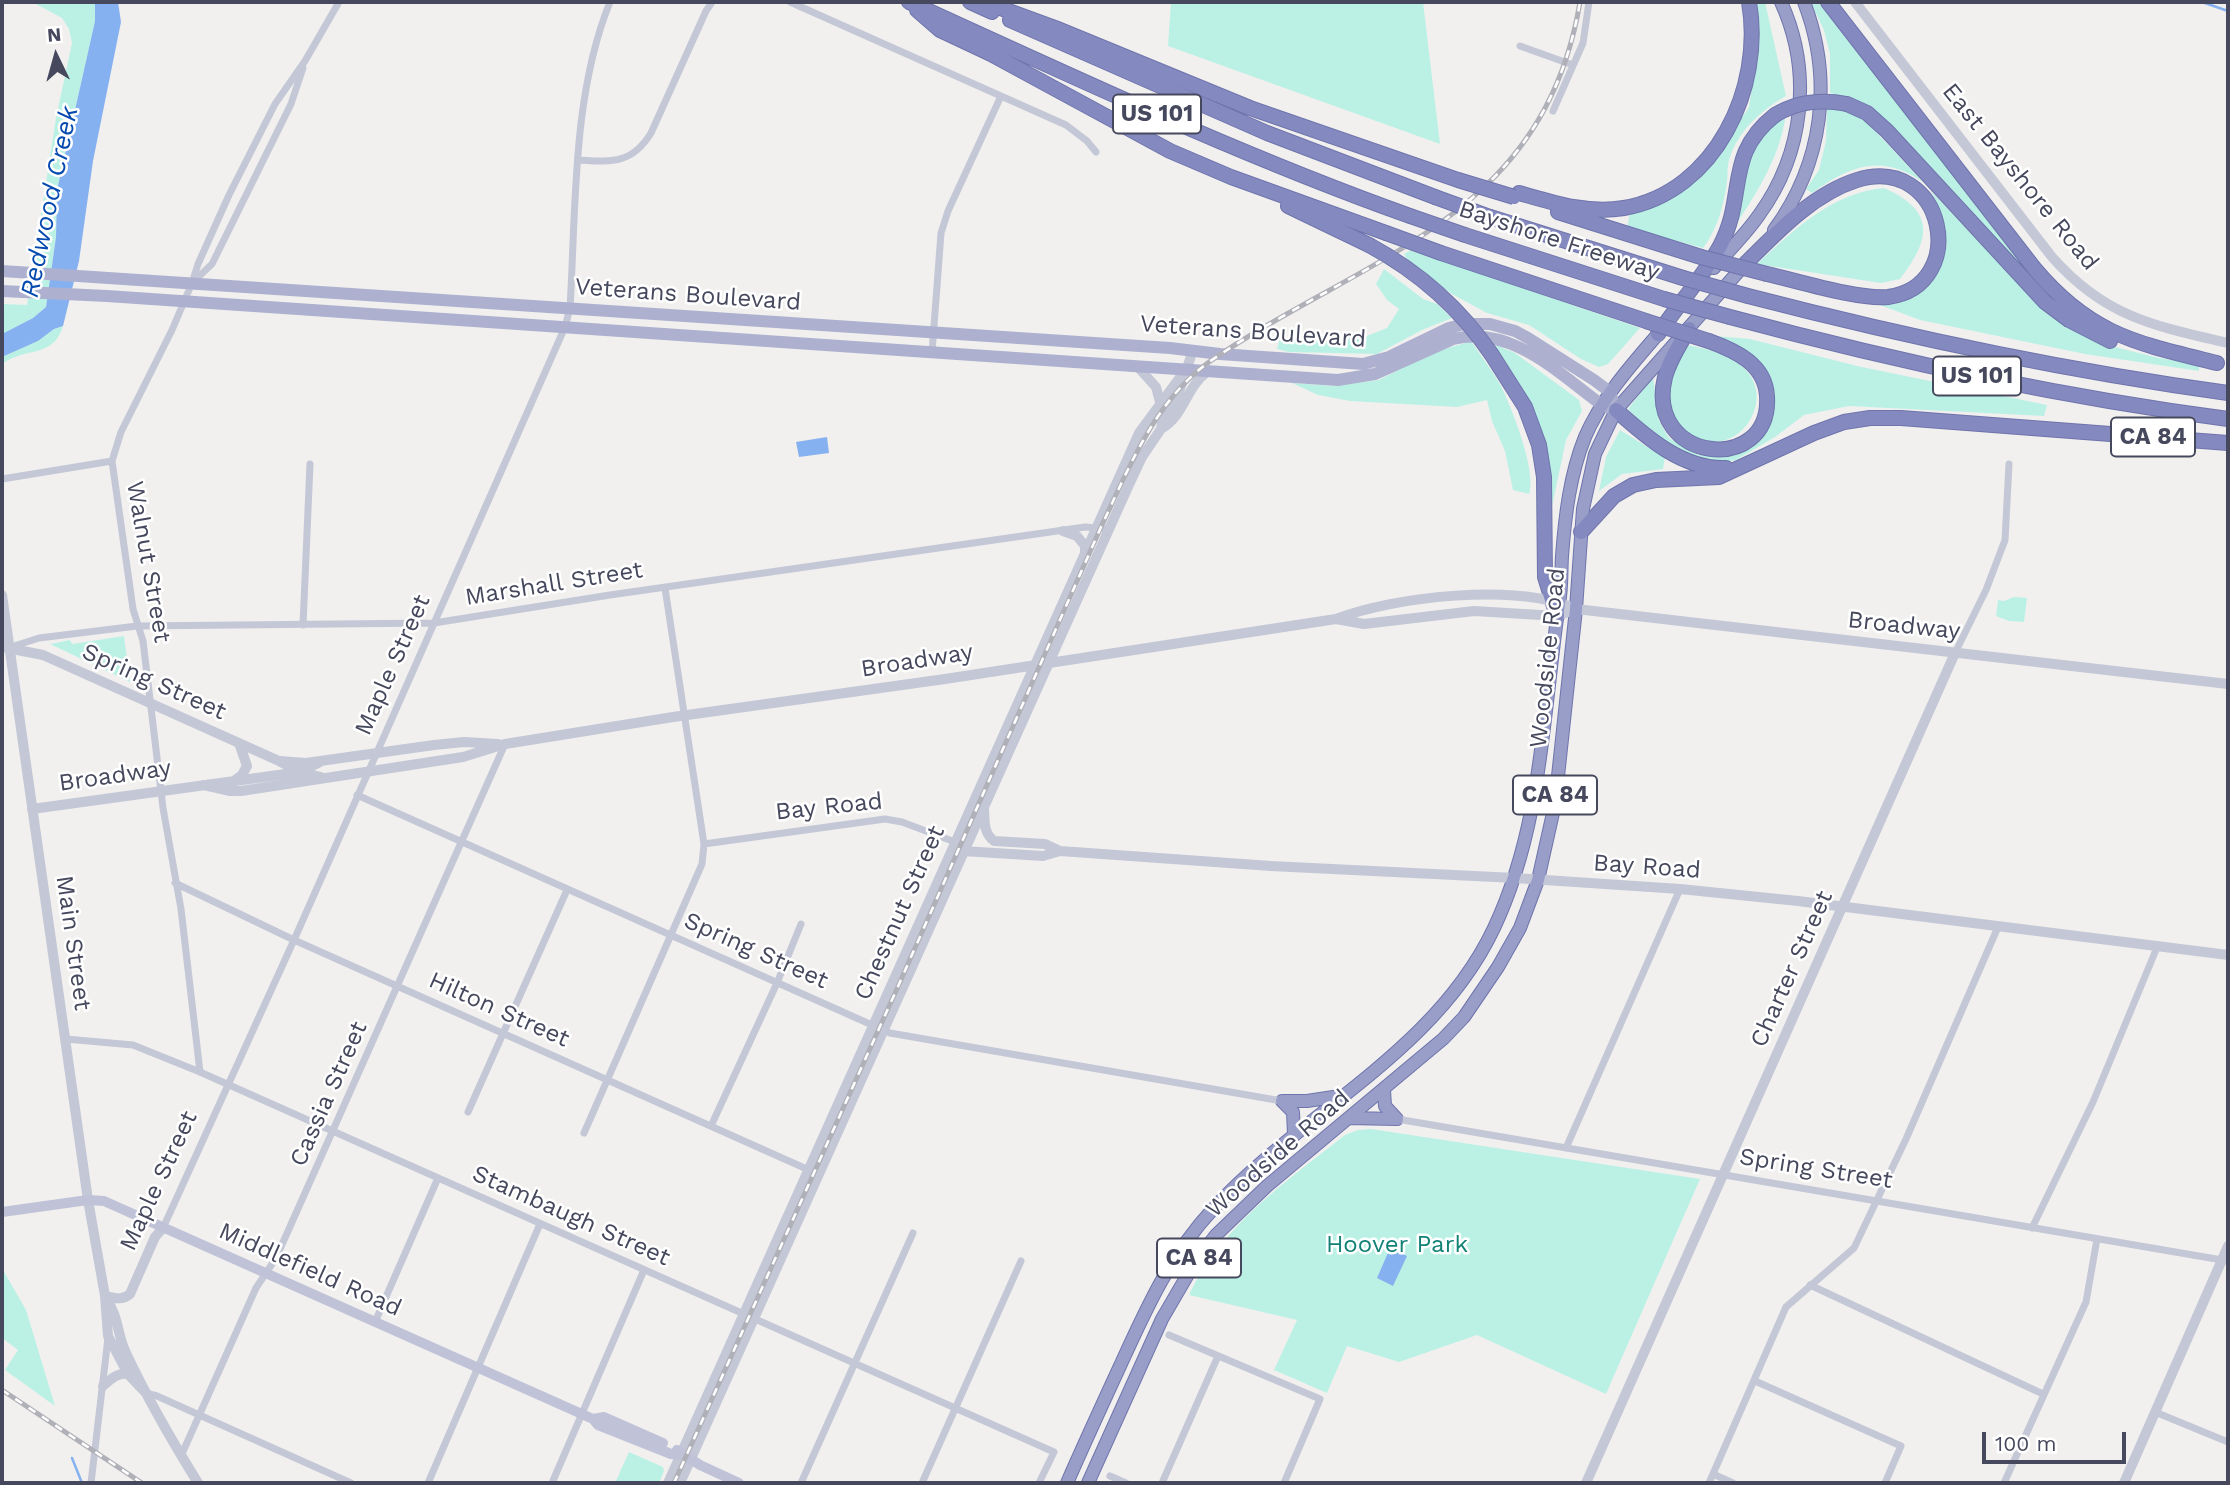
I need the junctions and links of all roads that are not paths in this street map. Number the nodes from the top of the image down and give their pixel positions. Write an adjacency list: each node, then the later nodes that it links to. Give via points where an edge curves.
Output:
1 (339, 2): 15 (street, Walnut Street)
2 (610, 2): 20 (street, Maple Street, via 588,77)
3 (712, 2): 20 (street, via 640,149 619,160)
4 (790, 2): 17 (street)
5 (908, 2): 21 (highway, via 940,30 1170,151); 48 (highway, Bayshore Freeway / US 101, bridge, via 1222,142 1410,216 1554,266 1836,345 2082,396)
6 (970, 2): 45 (highway, Bayshore Freeway / US 101, bridge, via 1267,133 1490,217 1683,278 1906,335)
7 (984, 2): 22 (highway, bridge, via 1250,108)
8 (1589, 2): 16 (street, via 1583,43)
9 (1749, 2): 22 (highway, via 1751,59 1739,106 1718,144 1683,180 1646,202 1605,210)
10 (1781, 2): 35 (highway, via 1794,37 1800,80 1798,124 1787,165 1759,216)
11 (1804, 2): 23 (highway, Woodside Road, via 1821,72 1816,142 1793,201)
12 (1828, 2): 40 (highway, via 2059,295 2117,335)
13 (1854, 2): 37 (street, East Bayshore Road, via 2076,282 2104,303 2149,324)
14 (1520, 46): 16 (street)
15 (306, 61): 25 (street, Walnut Street, via 275,104); 25 (street, Walnut Street, via 291,104 212,264)
16 (1573, 65): 18 (street)
17 (1001, 96): 19 (street, via 1066,125); 34 (street, via 944,222)
18 (1553, 111)
19 (1096, 152)
20 (579, 160): 30 (street, Maple Street)
21 (1231, 177): 33 (highway, bridge, via 1441,253 1646,321 1709,341 1743,356 1758,371 1766,388 1767,406 1761,425 1746,442 1726,450 1705,450 1674,429 1663,393 1666,374 1675,353); 63 (highway, bridge, via 1401,263 1471,327 1525,407 1539,445 1544,477 1545,577)
22 (1516, 195): 23 (highway, bridge, via 1701,257 1864,296 1901,294 1920,283 1933,265 1938,224 1924,197 1910,184 1891,177 1870,177 1815,202)
23 (1746, 263): 33 (highway, Woodside Road)
24 (2, 268): 25 (main road, Veterans Boulevard)
25 (192, 283): 29 (street, Walnut Street); 30 (main road, Veterans Boulevard)
26 (2, 291): 27 (main road, Veterans Boulevard)
27 (20, 292): 28 (main road); 29 (main road, Veterans Boulevard)
28 (2, 297)
29 (185, 301): 32 (main road, Veterans Boulevard); 51 (street, Walnut Street, via 121,432)
30 (570, 308): 31 (main road, Veterans Boulevard); 32 (street, Maple Street)
31 (708, 317): 34 (main road, Veterans Boulevard); 36 (main road)
32 (565, 327): 36 (main road, Veterans Boulevard); 66 (street, Maple Street)
33 (1689, 329): 47 (highway, Woodside Road)
34 (933, 333): 38 (main road, Veterans Boulevard); 39 (street)
35 (1658, 334): 40 (highway, bridge, via 1720,246 1733,214 1742,157 1759,130 1775,115 1804,103 1826,101 1867,113 1887,131 2056,312 2113,341); 44 (highway)
36 (681, 336): 39 (main road, Veterans Boulevard)
37 (2228, 343)
38 (1193, 350): 42 (street, Chestnut Street); 44 (main road, Veterans Boulevard, via 1363,364 1450,328 1490,324 1528,338)
39 (932, 353): 41 (main road, Veterans Boulevard)
40 (2223, 364)
41 (1137, 366): 42 (main road, Veterans Boulevard); 46 (street, via 1156,387)
42 (1187, 369): 43 (main road, Veterans Boulevard); 46 (street, Chestnut Street); 49 (street, Chestnut Street)
43 (1207, 372): 47 (main road, Veterans Boulevard, via 1349,379 1375,374 1453,339 1488,336 1523,349); 49 (street, via 1194,384 1171,423)
44 (1610, 392): 47 (main road)
45 (2228, 393)
46 (1160, 402): 56 (street, Chestnut Street, via 1139,433)
47 (1609, 408): 54 (highway, via 1686,460 1711,469); 59 (highway, Woodside Road, via 1587,486); 63 (highway, Woodside Road / CA 84, via 1586,436 1572,483)
48 (2228, 419)
49 (1161, 429): 57 (street, Chestnut Street, via 1142,457)
50 (2228, 443): 54 (highway, CA 84, via 1870,418 1830,426)
51 (112, 461): 55 (street); 68 (street, Walnut Street)
52 (310, 464): 67 (street)
53 (2009, 464): 70 (street, Charter Street, via 2005,540)
54 (1740, 468): 59 (highway, via 1719,477 1633,485 1614,496)
55 (2, 479)
56 (1096, 527): 57 (street, Marshall Street); 58 (street, Marshall Street); 60 (street, Chestnut Street)
57 (1110, 529): 71 (street, Chestnut Street)
58 (1063, 531): 60 (street, via 1077,536); 61 (street, Marshall Street)
59 (1581, 532): 64 (highway, Woodside Road / CA 84)
60 (1085, 551): 72 (street, Chestnut Street)
61 (665, 588): 66 (street, Marshall Street); 75 (street)
62 (2, 595): 69 (street, Main Street)
63 (1556, 607): 64 (street, Broadway); 65 (street, Broadway, via 1364,624); 65 (street, Broadway, via 1470,596 1363,609); 95 (highway, Woodside Road / CA 84, via 1536,782)
64 (1576, 610): 70 (street, Broadway); 96 (highway, Woodside Road / CA 84, via 1555,804)
65 (1336, 619): 71 (street, Broadway)
66 (434, 624): 67 (street, Marshall Street); 78 (street, Maple Street)
67 (303, 625): 68 (street, Marshall Street)
68 (137, 626): 69 (street, Marshall Street, via 39,638); 74 (street, Walnut Street)
69 (6, 647): 74 (street, Spring Street, via 43,655); 88 (street, Main Street)
70 (1955, 653): 73 (street, Broadway); 100 (street, Charter Street)
71 (1049, 662): 72 (street, Broadway); 89 (street, Chestnut Street)
72 (1035, 664): 75 (street, Broadway); 90 (street, Chestnut Street)
73 (2228, 684)
74 (151, 704): 76 (street, Spring Street); 86 (street, Walnut Street)
75 (684, 715): 77 (street, Broadway); 92 (street)
76 (239, 743): 79 (street, Spring Street); 84 (street, via 247,766)
77 (505, 744): 78 (street, Broadway, via 464,742); 81 (street, Broadway, via 463,757); 91 (street, Cassia Street)
78 (377, 753): 80 (street, Broadway); 81 (street, Maple Street)
79 (279, 761): 80 (street); 82 (street, Spring Street)
80 (320, 762): 82 (street, Broadway)
81 (369, 771): 83 (street, Broadway); 87 (street, Maple Street)
82 (300, 772): 83 (street); 84 (street, Broadway)
83 (332, 777): 85 (street, Broadway, via 241,791)
84 (233, 781): 85 (street, Broadway)
85 (203, 785): 86 (street, Broadway)
86 (162, 791): 88 (street, Broadway); 97 (street, Walnut Street)
87 (357, 796): 91 (street, Spring Street); 104 (street, Maple Street)
88 (32, 809): 111 (street, Main Street)
89 (984, 809): 93 (street, Chestnut Street); 94 (street, Bay Road, via 985,828 994,841 1045,844)
90 (955, 842): 92 (street, Bay Road, via 885,819); 109 (street, Chestnut Street)
91 (462, 843): 99 (street, Spring Street); 108 (street, Cassia Street)
92 (704, 844): 103 (street, via 702,864)
93 (963, 850): 94 (street, Bay Road, via 1043,856); 109 (street, Chestnut Street)
94 (1060, 851): 95 (street, Bay Road)
95 (1515, 878): 96 (street, Bay Road); 116 (highway, Woodside Road / CA 84, via 1492,933 1451,995 1401,1049)
96 (1538, 880): 98 (street, Bay Road); 115 (highway, Woodside Road / CA 84, via 1514,938 1464,1017)
97 (175, 883): 104 (street, Hilton Street); 112 (street, Walnut Street)
98 (1680, 889): 100 (street, Bay Road); 125 (street)
99 (567, 890): 103 (street, Spring Street); 110 (street)
100 (1842, 907): 102 (street, Bay Road); 127 (street, Charter Street)
101 (801, 925): 107 (street)
102 (1998, 927): 105 (street, Bay Road); 130 (street)
103 (670, 935): 107 (street, Spring Street); 113 (street)
104 (295, 940): 108 (street, Hilton Street); 114 (street, Maple Street)
105 (2158, 945): 106 (street, Bay Road); 134 (street, via 2093,1102)
106 (2228, 955)
107 (777, 983): 109 (street, Spring Street); 121 (street)
108 (399, 986): 110 (street, Hilton Street); 122 (street, Cassia Street)
109 (878, 1027): 117 (street, Spring Street, via 904,1036); 126 (street, Chestnut Street); 144 (street, Chestnut Street)
110 (504, 1033): 113 (street, Hilton Street); 118 (street)
111 (66, 1039): 112 (street, Stambaugh Street, via 133,1045); 129 (street, Main Street)
112 (200, 1072): 114 (street, Stambaugh Street)
113 (607, 1079): 121 (street, Hilton Street); 123 (street)
114 (228, 1084): 122 (street, Stambaugh Street); 133 (street, Maple Street)
115 (1384, 1090): 119 (highway, Woodside Road / CA 84); 120 (highway, via 1385,1106)
116 (1344, 1096): 117 (highway); 124 (highway, Woodside Road / CA 84)
117 (1282, 1101): 124 (highway, via 1293,1112)
118 (468, 1112)
119 (1349, 1118): 120 (highway); 177 (highway, Woodside Road / CA 84, via 1240,1210 1194,1264 1161,1319)
120 (1397, 1119): 125 (street, Spring Street)
121 (711, 1126): 126 (street, Hilton Street)
122 (334, 1130): 128 (street, Stambaugh Street); 141 (street, Cassia Street)
123 (583, 1133)
124 (1294, 1134): 176 (highway, Woodside Road / CA 84, via 1214,1207 1175,1256 1155,1289)
125 (1566, 1148): 127 (street, Spring Street)
126 (808, 1170): 144 (street, Chestnut Street)
127 (1723, 1175): 130 (street, Spring Street); 181 (street, Charter Street)
128 (438, 1178): 132 (street, Stambaugh Street); 145 (street)
129 (88, 1200): 131 (main road, Middlefield Road); 133 (main road, Middlefield Road, via 104,1201); 143 (street, Main Street)
130 (1878, 1201): 134 (street, Spring Street); 142 (street, via 1854,1248)
131 (2, 1212)
132 (540, 1224): 140 (street, Stambaugh Street); 150 (street)
133 (163, 1228): 141 (main road, Middlefield Road); 143 (street, Maple Street, via 130,1294 119,1299)
134 (2032, 1228): 136 (street, Spring Street)
135 (913, 1233): 149 (street)
136 (2097, 1239): 138 (street, Spring Street); 155 (street, via 2086,1302)
137 (2228, 1246): 138 (street)
138 (2225, 1260): 157 (street)
139 (1021, 1261): 156 (street)
140 (644, 1270): 144 (street, Stambaugh Street); 159 (street)
141 (266, 1274): 145 (main road, Middlefield Road); 158 (street, Cassia Street)
142 (1810, 1285): 152 (street, via 1786,1307); 155 (street)
143 (105, 1296): 147 (street, Main Street); 154 (street, Main Street)
144 (749, 1315): 149 (street, Stambaugh Street); 162 (street, Chestnut Street)
145 (375, 1322): 150 (main road, Middlefield Road)
146 (1169, 1335): 148 (street)
147 (108, 1336): 151 (street, Main Street); 153 (street)
148 (1218, 1356): 179 (street); 180 (street, via 1320,1399)
149 (855, 1362): 156 (street, Stambaugh Street); 173 (street)
150 (478, 1368): 159 (main road, Middlefield Road); 168 (street)
151 (128, 1374): 153 (street); 154 (street, Main Street)
152 (1755, 1381): 163 (street); 184 (street, via 1901,1446)
153 (103, 1386): 165 (street)
154 (146, 1393): 158 (street); 161 (street, Main Street)
155 (2043, 1394): 185 (street)
156 (956, 1408): 174 (street); 175 (street, Stambaugh Street, via 1054,1452)
157 (2155, 1412): 160 (street); 186 (street)
158 (200, 1415): 161 (street, Cassia Street); 167 (street)
159 (588, 1417): 162 (main road, Middlefield Road, via 598,1425); 169 (street)
160 (2228, 1442)
161 (181, 1456): 166 (street, Main Street)
162 (686, 1457): 170 (street, Chestnut Street); 171 (street, Chestnut Street); 172 (main road, Middlefield Road)
163 (1713, 1474): 182 (street); 183 (street)
164 (1110, 1476): 178 (street)
165 (91, 1483)
166 (198, 1483)
167 (351, 1483)
168 (428, 1483)
169 (552, 1483)
170 (668, 1483)
171 (680, 1483)
172 (739, 1483)
173 (801, 1483)
174 (922, 1483)
175 (1039, 1483)
176 (1067, 1483)
177 (1088, 1483)
178 (1126, 1483)
179 (1162, 1483)
180 (1284, 1483)
181 (1586, 1483)
182 (1709, 1483)
183 (1733, 1483)
184 (1885, 1483)
185 (2004, 1483)
186 (2124, 1483)

